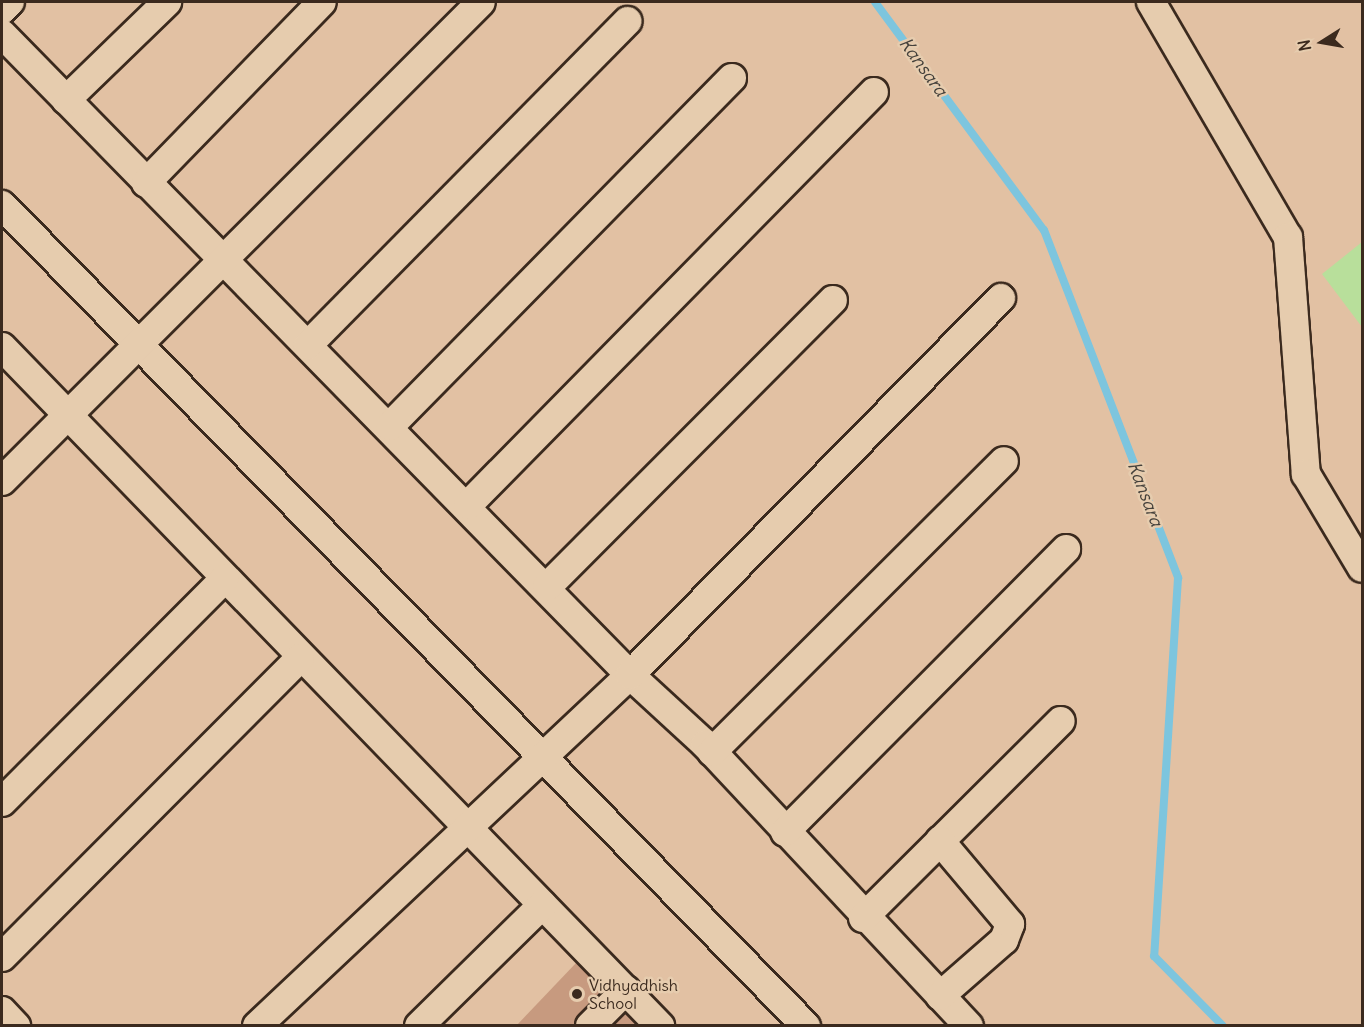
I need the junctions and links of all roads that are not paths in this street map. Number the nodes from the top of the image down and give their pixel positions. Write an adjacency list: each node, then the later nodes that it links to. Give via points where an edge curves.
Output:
1 (10, 2): 6 (street)
2 (167, 2): 11 (street)
3 (322, 2): 12 (street)
4 (481, 2): 14 (street)
5 (1151, 2): 26 (street, via 1288,237 1306,474)
6 (2, 10)
7 (627, 21): 18 (street)
8 (2, 34): 11 (street)
9 (732, 78): 21 (street)
10 (874, 92): 24 (street)
11 (66, 100): 12 (street)
12 (146, 183): 14 (street)
13 (2, 206): 17 (street)
14 (220, 258): 17 (street); 18 (street)
15 (1001, 298): 30 (street)
16 (833, 300): 28 (street)
17 (138, 341): 20 (street); 33 (street)
18 (308, 345): 21 (street)
19 (2, 347): 20 (street)
20 (68, 413): 23 (street); 27 (street)
21 (390, 426): 24 (street)
22 (1004, 461): 32 (street)
23 (2, 481)
24 (468, 505): 28 (street)
25 (1066, 549): 36 (street)
26 (1362, 568)
27 (224, 579): 29 (street); 34 (street)
28 (547, 587): 30 (street)
29 (300, 658): 35 (street); 40 (street)
30 (630, 675): 32 (street); 33 (street)
31 (1061, 721): 37 (street)
32 (712, 752): 36 (street)
33 (543, 756): 35 (street); 49 (street)
34 (2, 802)
35 (466, 829): 38 (street); 45 (street)
36 (785, 832): 39 (street)
37 (940, 841): 39 (street); 42 (street, via 1010,924 1004,940)
38 (542, 905): 41 (street); 46 (street)
39 (863, 918): 42 (street)
40 (2, 957)
41 (626, 990): 47 (street); 48 (street)
42 (940, 996): 50 (street)
43 (2, 1011): 44 (street)
44 (16, 1026)
45 (257, 1026)
46 (419, 1026)
47 (590, 1026)
48 (660, 1026)
49 (806, 1026)
50 (969, 1026)

